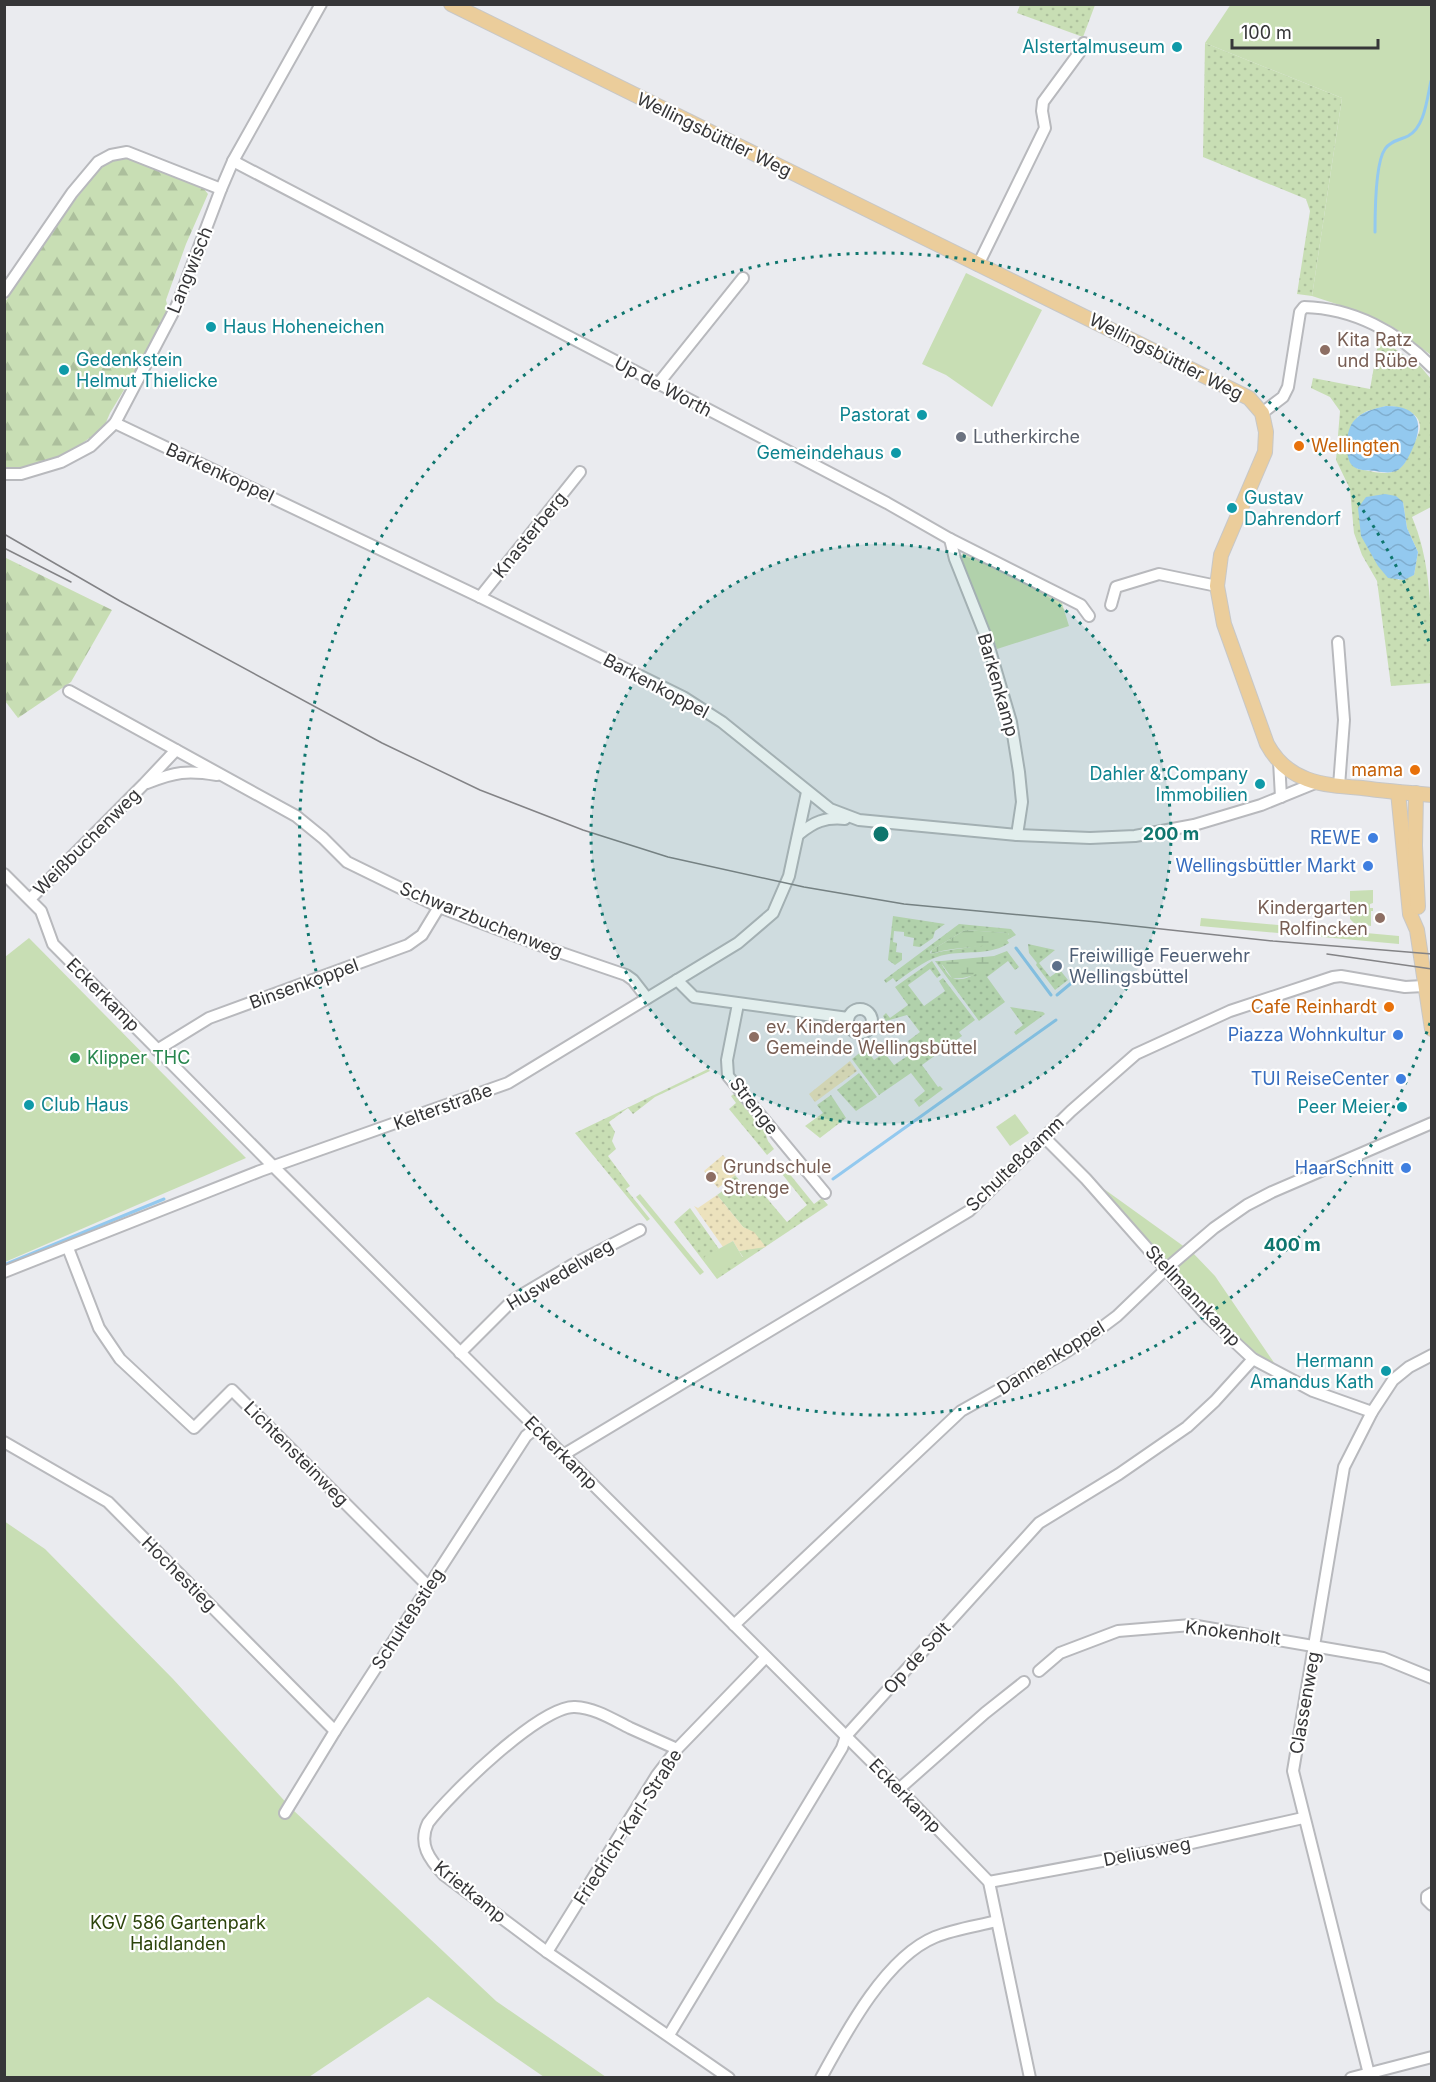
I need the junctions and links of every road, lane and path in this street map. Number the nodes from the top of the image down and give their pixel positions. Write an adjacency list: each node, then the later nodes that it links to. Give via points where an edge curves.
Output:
1 (321, 4): 4 (street, Langwisch)
2 (451, 4): 6 (main road, Wellingsbüttler Weg)
3 (1084, 43): 6 (street, via 1043,102 1045,128)
4 (233, 161): 5 (street, Langwisch); 10 (street, Up de Worth)
5 (221, 189): 8 (street, via 127,152 111,155 98,162 72,194); 12 (street, Langwisch, via 177,305)
6 (978, 264): 11 (main road, Wellingsbüttler Weg, via 1249,398)
7 (743, 278): 10 (street)
8 (4, 292)
9 (1431, 367): 11 (street, via 1398,338 1350,313 1304,307 1284,398)
10 (658, 384): 15 (street, Up de Worth)
11 (1263, 413): 16 (main road, Wellingsbüttler Weg, via 1265,452 1221,555)
12 (115, 423): 14 (street, Langwisch, via 91,446 61,462 21,474); 17 (street, Barkenkoppel)
13 (580, 472): 17 (street, Knasterberg)
14 (4, 474)
15 (950, 539): 19 (street, Up de Worth, via 1081,604); 35 (street, Barkenkamp, via 986,637 1011,722 1022,802)
16 (1216, 586): 18 (street, via 1159,574 1116,587); 23 (main road, Wellingsbüttler Weg, via 1221,615 1257,718 1267,744)
17 (480, 597): 28 (street, Barkenkoppel, via 683,697 722,722)
18 (1111, 605)
19 (1089, 616)
20 (1338, 642): 27 (street, via 1344,720)
21 (69, 691): 22 (street, Schwarzbuchenweg)
22 (176, 750): 24 (street, Schwarzbuchenweg); 26 (street, Weißbuchenweg)
23 (1280, 761): 25 (main road, Wellingsbüttler Weg); 32 (street)
24 (224, 776): 26 (street, Weißbuchenweg, via 192,771); 38 (street, Schwarzbuchenweg, via 296,816 347,862)
25 (1315, 783): 27 (main road, Wellingsbüttler Weg); 32 (street, Barkenkoppel)
26 (144, 784): 37 (street, Weißbuchenweg)
27 (1338, 786): 29 (main road, Wellingsbüttler Weg)
28 (807, 792): 33 (street, Barkenkoppel, via 830,809); 34 (street, Kelterstraße)
29 (1398, 792): 30 (main road, Wellingsbüttler Weg); 39 (main road, via 1410,914)
30 (1416, 793): 31 (main road, Wellingsbüttler Weg); 39 (main road)
31 (1431, 795)
32 (1281, 797): 35 (street, Barkenkoppel, via 1194,825 1135,836)
33 (859, 820): 34 (street, via 831,818 813,823); 35 (street, Barkenkoppel)
34 (799, 834): 40 (street, Kelterstraße, via 789,876 773,913 738,943)
35 (1017, 835)
36 (4, 874): 37 (street, Eckerkamp)
37 (30, 899): 46 (street, Eckerkamp, via 41,911 53,944)
38 (439, 907): 42 (street, Schwarzbuchenweg, via 626,975); 46 (street, Binsenkoppel, via 422,935 408,945 209,1018)
39 (1417, 930): 41 (main road)
40 (677, 980): 42 (street, Kelterstraße); 43 (street, via 694,997)
41 (1424, 986): 45 (main road); 48 (street, Schulteßdamm, via 1341,976 1230,1011 1136,1054)
42 (647, 998): 49 (street, Kelterstraße, via 508,1083)
43 (738, 1004): 44 (street); 50 (street, Strenge, via 727,1060 728,1076)
44 (848, 1018)
45 (1431, 1029)
46 (158, 1050): 49 (street, Eckerkamp)
47 (1431, 1123): 53 (street, Dannenkoppel, via 1247,1205)
48 (1045, 1138): 53 (street, Stellmannkamp); 61 (street, Schulteßdamm, via 969,1211)
49 (273, 1167): 52 (street, Kelterstraße); 55 (street, Eckerkamp)
50 (825, 1193)
51 (640, 1230): 55 (street, Huswedelweg, via 513,1300)
52 (68, 1248): 54 (street, Kelterstraße); 62 (street, Lichtensteinweg, via 99,1328 120,1359 194,1428 232,1390)
53 (1166, 1269): 57 (street, Stellmannkamp, via 1209,1318); 63 (street, Dannenkoppel, via 1117,1316 1062,1355 961,1411)
54 (4, 1272)
55 (460, 1353): 59 (street, Eckerkamp)
56 (1431, 1354): 58 (street, Classenweg, via 1393,1380)
57 (1253, 1359): 58 (street, Stellmannkamp, via 1313,1391); 70 (street, Op de Solt, via 1187,1427 1040,1523)
58 (1372, 1412): 64 (street, Classenweg, via 1344,1467)
59 (536, 1428): 61 (street, Eckerkamp); 62 (street, Schulteßstieg, via 526,1436)
60 (4, 1442): 69 (street, Hochestieg, via 108,1502)
61 (563, 1455): 63 (street, Eckerkamp)
62 (429, 1587): 69 (street, Schulteßstieg)
63 (734, 1625): 65 (street, Eckerkamp)
64 (1315, 1645): 66 (street, Knokenholt, via 1191,1625 1118,1631 1060,1653); 67 (street, Knokenholt, via 1383,1658); 74 (street, Classenweg, via 1293,1771)
65 (766, 1657): 70 (street, Eckerkamp); 71 (street, Friedrich-Karl-Straße)
66 (1040, 1671)
67 (1431, 1678)
68 (1024, 1683): 72 (street)
69 (335, 1731): 73 (street, Schulteßstieg)
70 (846, 1736): 72 (street, Eckerkamp); 80 (street, Op de Solt)
71 (677, 1749): 79 (street, Friedrich-Karl-Straße); 79 (street, Krietkamp, via 599,1712 573,1707 554,1712 491,1759 428,1823 424,1838 431,1861)
72 (899, 1789): 75 (street, Eckerkamp)
73 (285, 1813)
74 (1303, 1818): 75 (street, Deliusweg); 82 (street, Classenweg)
75 (989, 1882): 78 (street)
76 (1431, 1893): 77 (street, via 1427,1900)
77 (1431, 1905)
78 (997, 1921): 84 (street, via 934,1937 910,1951 865,2004); 85 (street)
79 (547, 1952): 80 (street, Krietkamp)
80 (669, 2035): 83 (street, Krietkamp)
81 (1431, 2057): 82 (street)
82 (1370, 2075): 86 (street)
83 (729, 2078)
84 (821, 2078)
85 (1030, 2078)
86 (1351, 2078)

